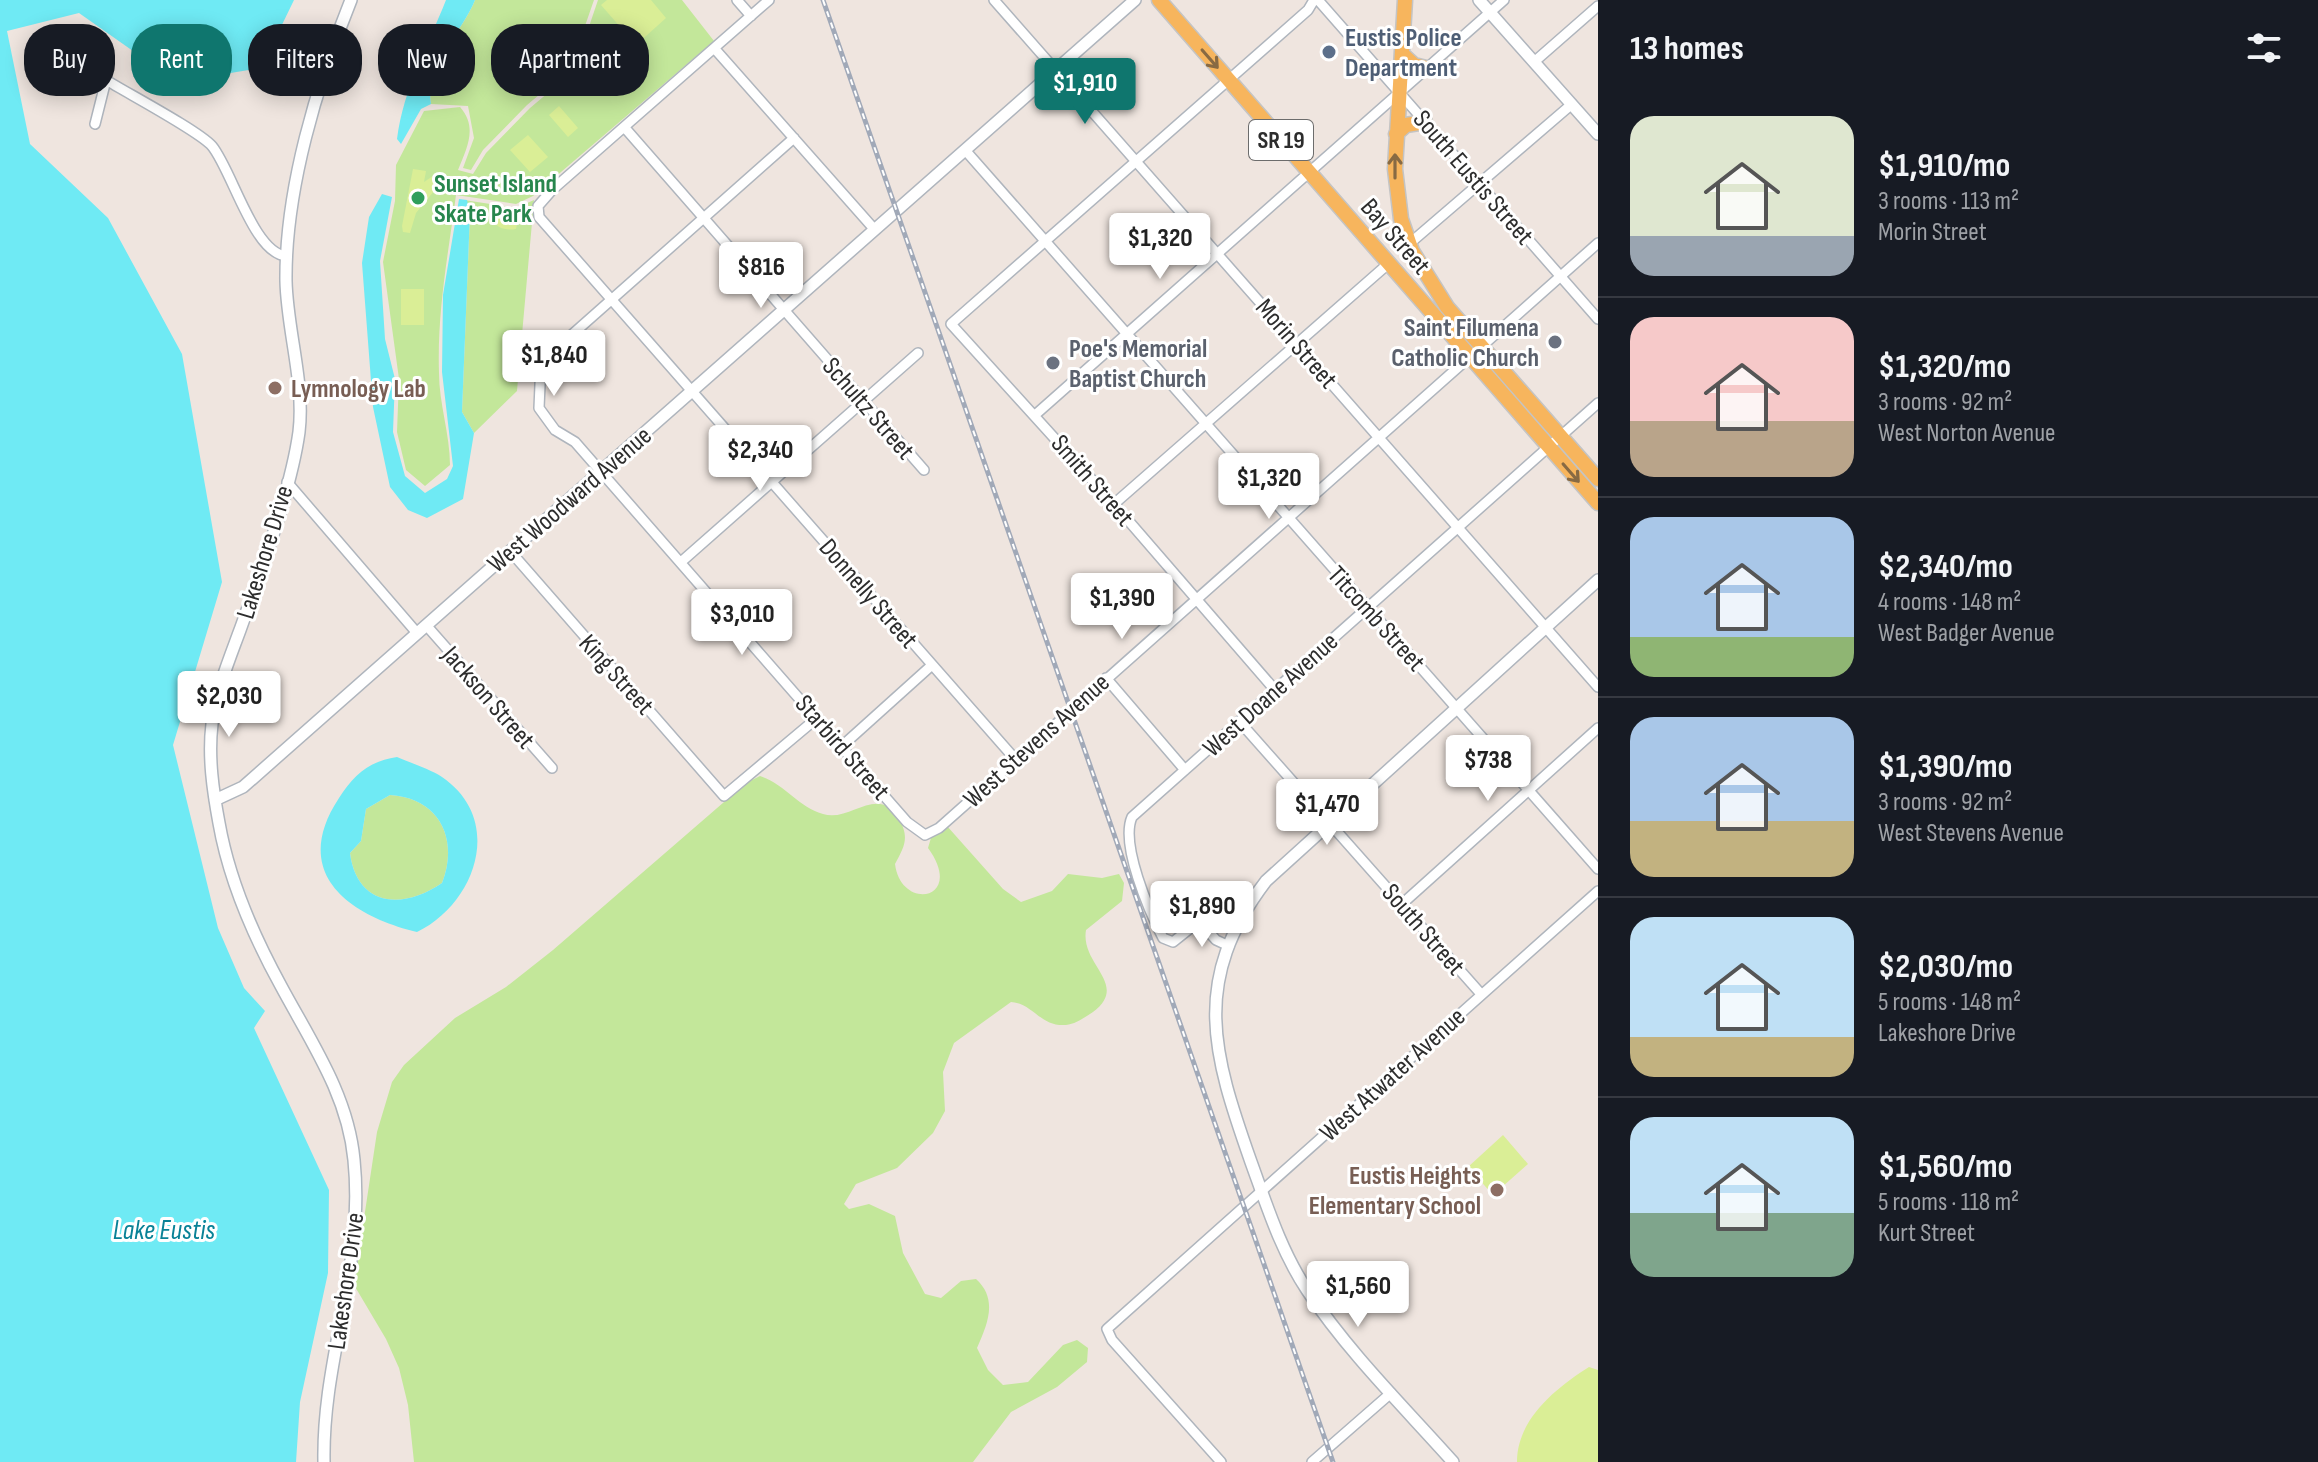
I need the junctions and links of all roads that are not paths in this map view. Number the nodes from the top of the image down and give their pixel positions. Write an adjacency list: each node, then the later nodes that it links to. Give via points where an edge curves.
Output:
1 (351, 0): 40 (street, Lakeshore Drive, via 310,123)
2 (737, 0): 13 (street)
3 (769, 0): 13 (street)
4 (994, 0): 18 (street, Morin Street)
5 (1135, 0): 18 (street, West Woodward Avenue)
6 (1159, 0): 19 (main road, Bay Street / SR 19, one-way to 19)
7 (1316, 0): 19 (street); 21 (street, South Eustis Street)
8 (1405, 0): 15 (main road, Bay Street)
9 (1479, 0): 12 (street)
10 (1504, 0): 12 (street)
11 (1598, 6): 16 (street)
12 (1490, 12): 16 (street); 17 (street)
13 (751, 16): 14 (street)
14 (714, 48): 26 (street); 29 (street)
15 (1402, 54): 17 (main road); 21 (main road, Bay Street)
16 (1534, 62): 23 (street)
17 (1426, 68): 21 (street)
18 (1057, 70): 30 (street, West Woodward Avenue); 31 (street, Morin Street)
19 (1229, 80): 31 (street); 32 (main road, Bay Street / SR 19)
20 (115, 85): 40 (street, via 211,144 262,240)
21 (1399, 92): 24 (street, South Eustis Street); 27 (main road, Bay Street); 32 (street)
22 (102, 96): 25 (street)
23 (1572, 104): 28 (street); 33 (street)
24 (1425, 122): 27 (main road, via 1406,125); 33 (street, South Eustis Street)
25 (95, 124)
26 (625, 128): 34 (street, Schultz Street); 43 (street, Donnelly Street, via 537,209)
27 (1396, 134): 38 (main road, Bay Street, one-way to 27, via 1397,202)
28 (1598, 134)
29 (794, 138): 34 (street); 35 (street)
30 (965, 150): 35 (street, West Woodward Avenue); 36 (street, Titcomb Street)
31 (1138, 162): 36 (street); 39 (street, Morin Street)
32 (1309, 172): 39 (street); 41 (main road, Bay Street / SR 19)
33 (1480, 183): 38 (street); 42 (street, South Eustis Street)
34 (703, 219): 43 (street); 44 (street, Schultz Street)
35 (875, 230): 44 (street, West Woodward Avenue)
36 (1045, 242): 46 (street, Titcomb Street); 54 (street, Smith Street, via 951,324)
37 (1598, 243): 42 (street, West Stevens Avenue)
38 (1409, 244): 48 (main road, Bay Street, via 1447,307)
39 (1217, 253): 46 (street); 47 (street, Morin Street)
40 (287, 256): 62 (street, Lakeshore Drive, via 299,423)
41 (1388, 264): 47 (street); 50 (main road, Bay Street / SR 19)
42 (1560, 275): 45 (street, South Eustis Street); 48 (street, West Stevens Avenue)
43 (612, 299): 51 (street, Donnelly Street); 60 (street, Starbird Street, via 541,362 539,408 555,430)
44 (783, 310): 51 (street, West Woodward Avenue); 52 (street, Schultz Street)
45 (1598, 319)
46 (1126, 333): 54 (street); 55 (street, Titcomb Street)
47 (1297, 344): 55 (street); 56 (street, Morin Street)
48 (1480, 344): 50 (street, West Stevens Avenue); 57 (main road, Bay Street)
49 (918, 353): 52 (street)
50 (1468, 355): 56 (street, West Stevens Avenue); 58 (main road, Bay Street / SR 19)
51 (693, 390): 60 (street, West Woodward Avenue); 63 (street, Donnelly Street)
52 (864, 401): 59 (street, Schultz Street); 63 (street)
53 (1598, 403): 57 (street, West Doane Avenue)
54 (1035, 415): 65 (street, Smith Street)
55 (1206, 423): 65 (street); 66 (street, Titcomb Street)
56 (1378, 435): 66 (street, West Stevens Avenue); 67 (street, Morin Street)
57 (1561, 436): 58 (street, West Doane Avenue); 61 (main road, Bay Street)
58 (1548, 447): 64 (main road, Bay Street / SR 19, one-way to 64); 67 (street, West Doane Avenue)
59 (924, 470)
60 (601, 471): 68 (street, West Woodward Avenue); 69 (street, Starbird Street)
61 (1598, 479)
62 (287, 482): 74 (street, Jackson Street); 88 (street, Lakeshore Drive, via 215,707)
63 (773, 482): 69 (street); 75 (street, Donnelly Street)
64 (1598, 503)
65 (1114, 504): 71 (street, Smith Street)
66 (1287, 516): 71 (street, West Stevens Avenue); 72 (street, Titcomb Street)
67 (1458, 527): 72 (street, West Doane Avenue); 73 (street, Morin Street)
68 (510, 551): 74 (street, West Woodward Avenue); 80 (street, King Street, via 724,796)
69 (681, 562): 80 (street, Starbird Street)
70 (1598, 580): 73 (street)
71 (1196, 597): 76 (street, West Stevens Avenue); 78 (street, Smith Street)
72 (1367, 607): 78 (street, West Doane Avenue); 79 (street, Titcomb Street)
73 (1546, 626): 77 (street, Morin Street); 79 (street)
74 (421, 629): 85 (street, Jackson Street); 88 (street, West Woodward Avenue, via 243,787)
75 (932, 665): 83 (street); 84 (street, Donnelly Street)
76 (1106, 678): 84 (street, West Stevens Avenue); 86 (street)
77 (1598, 687)
78 (1275, 690): 81 (street, West Doane Avenue)
79 (1456, 707): 87 (street, Titcomb Street); 89 (street)
80 (817, 718): 83 (street, Starbird Street)
81 (1239, 721): 86 (street, West Doane Avenue); 89 (street, South Street)
82 (1598, 728): 87 (street)
83 (842, 746): 90 (street, Starbird Street, via 907,822)
84 (1015, 759): 90 (street, West Stevens Avenue)
85 (552, 768)
86 (1185, 770): 95 (street, West Doane Avenue, via 1127,827 1163,938 1173,942)
87 (1528, 790): 91 (street, Titcomb Street); 94 (street)
88 (215, 800): 100 (street, Lakeshore Drive, via 241,902 333,1079 354,1156 354,1257 325,1407)
89 (1329, 821): 94 (street, South Street); 96 (street, via 1266,881 1247,906)
90 (925, 835)
91 (1598, 869)
92 (1242, 887): 95 (street)
93 (1598, 891): 97 (street, West Atwater Avenue)
94 (1402, 904): 97 (street, South Street)
95 (1199, 921): 96 (street)
96 (1229, 946): 98 (street, via 1215,1010 1217,1053)
97 (1481, 994): 98 (street, West Atwater Avenue)
98 (1262, 1193): 99 (street, via 1305,1287); 101 (street, West Atwater Avenue, via 1113,1320 1107,1331)
99 (1391, 1393): 102 (street); 103 (street)
100 (324, 1462)
101 (1220, 1462)
102 (1312, 1462)
103 (1453, 1462)

